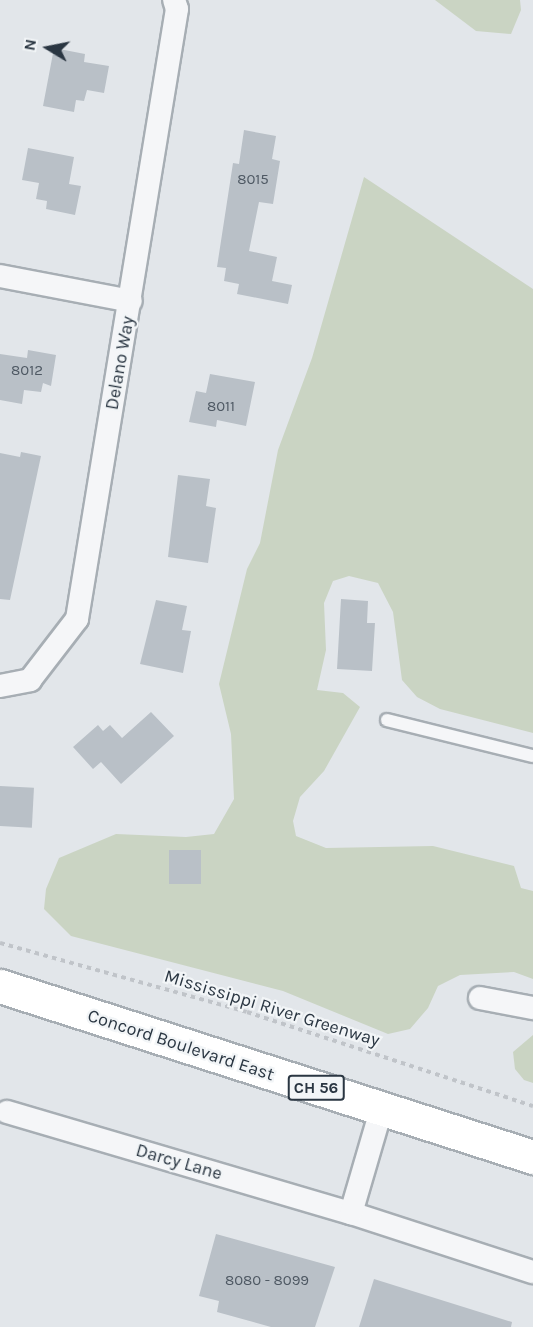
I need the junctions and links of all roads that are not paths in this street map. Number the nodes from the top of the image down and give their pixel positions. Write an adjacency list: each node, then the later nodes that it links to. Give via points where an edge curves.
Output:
1 (174, 0): 3 (street, Delano Way, via 177,9)
2 (0, 276): 3 (street)
3 (131, 301): 4 (street, Delano Way, via 77,619 30,680)
4 (0, 686)
5 (387, 720): 6 (lane)
6 (533, 756)
7 (0, 986): 10 (main road, Concord Boulevard East / CH 56, via 241,1066)
8 (480, 998): 9 (street)
9 (533, 1008)
10 (382, 1107): 12 (main road, Concord Boulevard East / CH 56); 13 (street)
11 (7, 1112): 13 (street, Darcy Lane)
12 (533, 1157)
13 (351, 1213): 14 (street, Darcy Lane)
14 (533, 1272)

